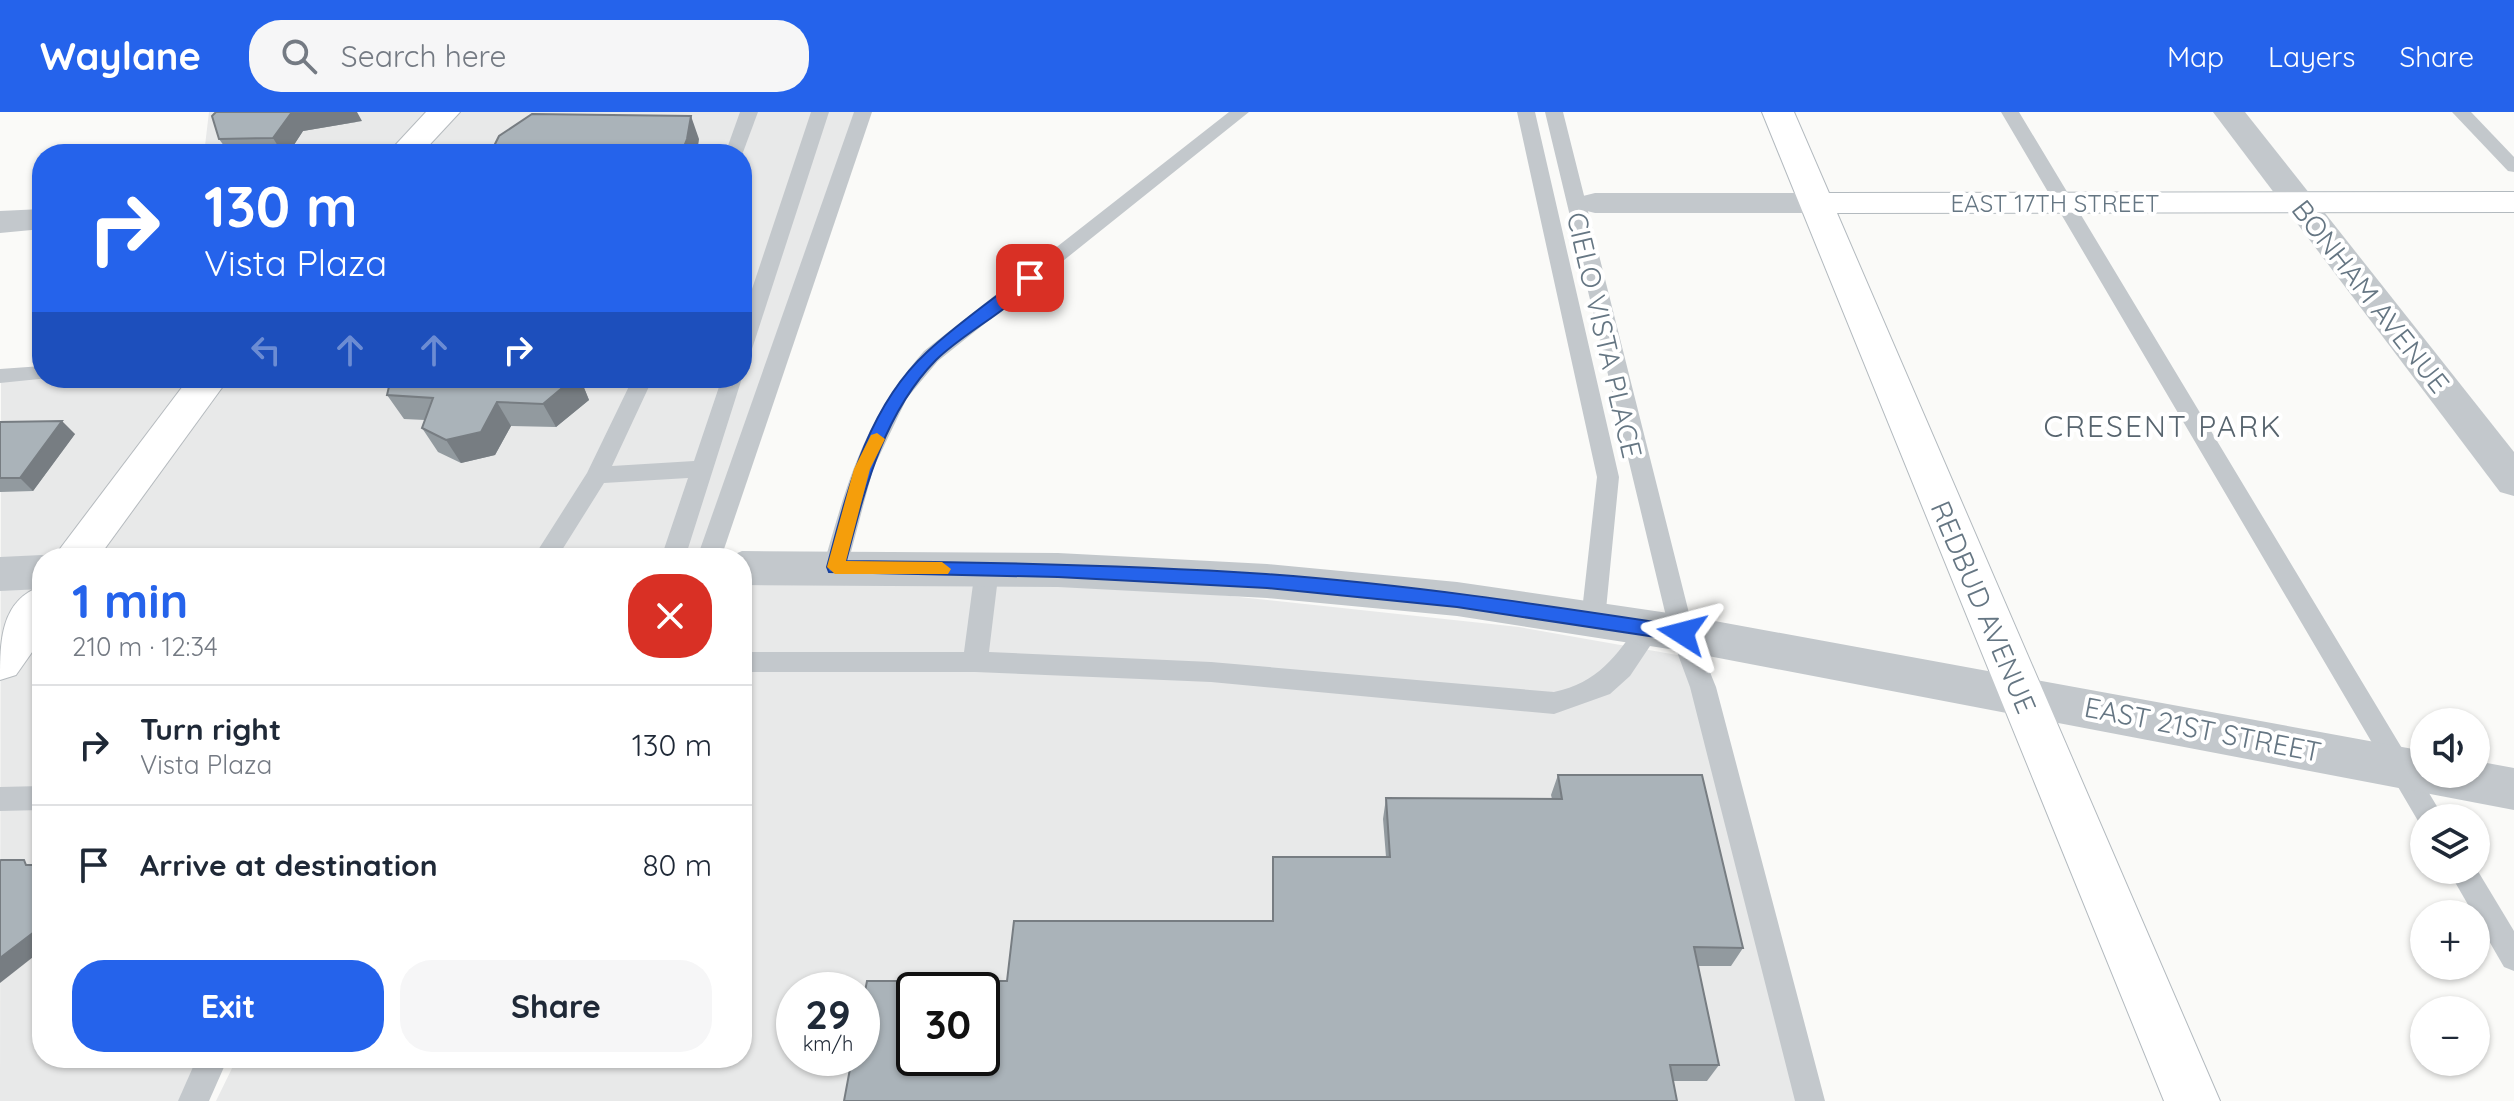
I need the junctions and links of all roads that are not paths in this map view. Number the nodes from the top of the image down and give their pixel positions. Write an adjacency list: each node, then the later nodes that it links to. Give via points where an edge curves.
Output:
1 (444, 112): 12 (street)
2 (749, 112): 13 (lane)
3 (820, 112): 22 (lane)
4 (863, 112): 34 (lane)
5 (1240, 112): 35 (lane, via 931,356 898,395 862,469)
6 (1526, 112): 41 (lane, CIELO VISTA PLACE, via 1608,477)
7 (1554, 112): 42 (lane)
8 (1778, 112): 17 (street, REDBUD AVENUE)
9 (2010, 112): 18 (lane)
10 (2229, 112): 19 (street, BONHAM AVENUE)
11 (2461, 112): 14 (lane)
12 (413, 144)
13 (738, 144)
14 (2514, 167)
15 (2514, 202): 19 (street, EAST 17TH STREET)
16 (1595, 203): 17 (street, EAST 17TH STREET)
17 (1816, 203): 18 (street, EAST 17TH STREET); 46 (street, REDBUD AVENUE)
18 (2063, 203): 19 (street, EAST 17TH STREET); 47 (lane)
19 (2299, 203): 30 (street, BONHAM AVENUE)
20 (32, 220): 21 (street)
21 (0, 222)
22 (752, 290)
23 (32, 374): 24 (lane)
24 (0, 376)
25 (202, 388): 31 (street)
26 (638, 388): 29 (lane)
27 (729, 388): 28 (lane)
28 (702, 469): 29 (lane); 33 (lane)
29 (597, 475): 32 (lane)
30 (2514, 481)
31 (82, 548)
32 (551, 548)
33 (676, 548)
34 (712, 548)
35 (835, 567): 36 (street, EAST 21ST STREET); 37 (street, EAST 21ST STREET)
36 (752, 568)
37 (987, 569): 41 (street, EAST 21ST STREET, via 1267,581 1457,599); 45 (lane)
38 (32, 572): 39 (street)
39 (0, 574)
40 (32, 617): 43 (street)
41 (1593, 620): 42 (street, EAST 21ST STREET)
42 (1666, 631): 45 (lane, via 1609,684 1583,698 1554,703 1211,672); 46 (street, EAST 21ST STREET); 57 (lane, via 1703,687)
43 (0, 662)
44 (752, 662): 45 (lane)
45 (975, 662)
46 (2021, 695): 48 (street, EAST 21ST STREET); 58 (street, REDBUD AVENUE)
47 (2410, 755)
48 (2410, 769)
49 (2490, 784): 50 (street, EAST 21ST STREET)
50 (2514, 789)
51 (32, 798): 52 (lane)
52 (0, 799)
53 (2470, 884): 54 (lane)
54 (2514, 957)
55 (208, 1068): 56 (lane)
56 (193, 1101)
57 (1810, 1101)
58 (2192, 1101)

